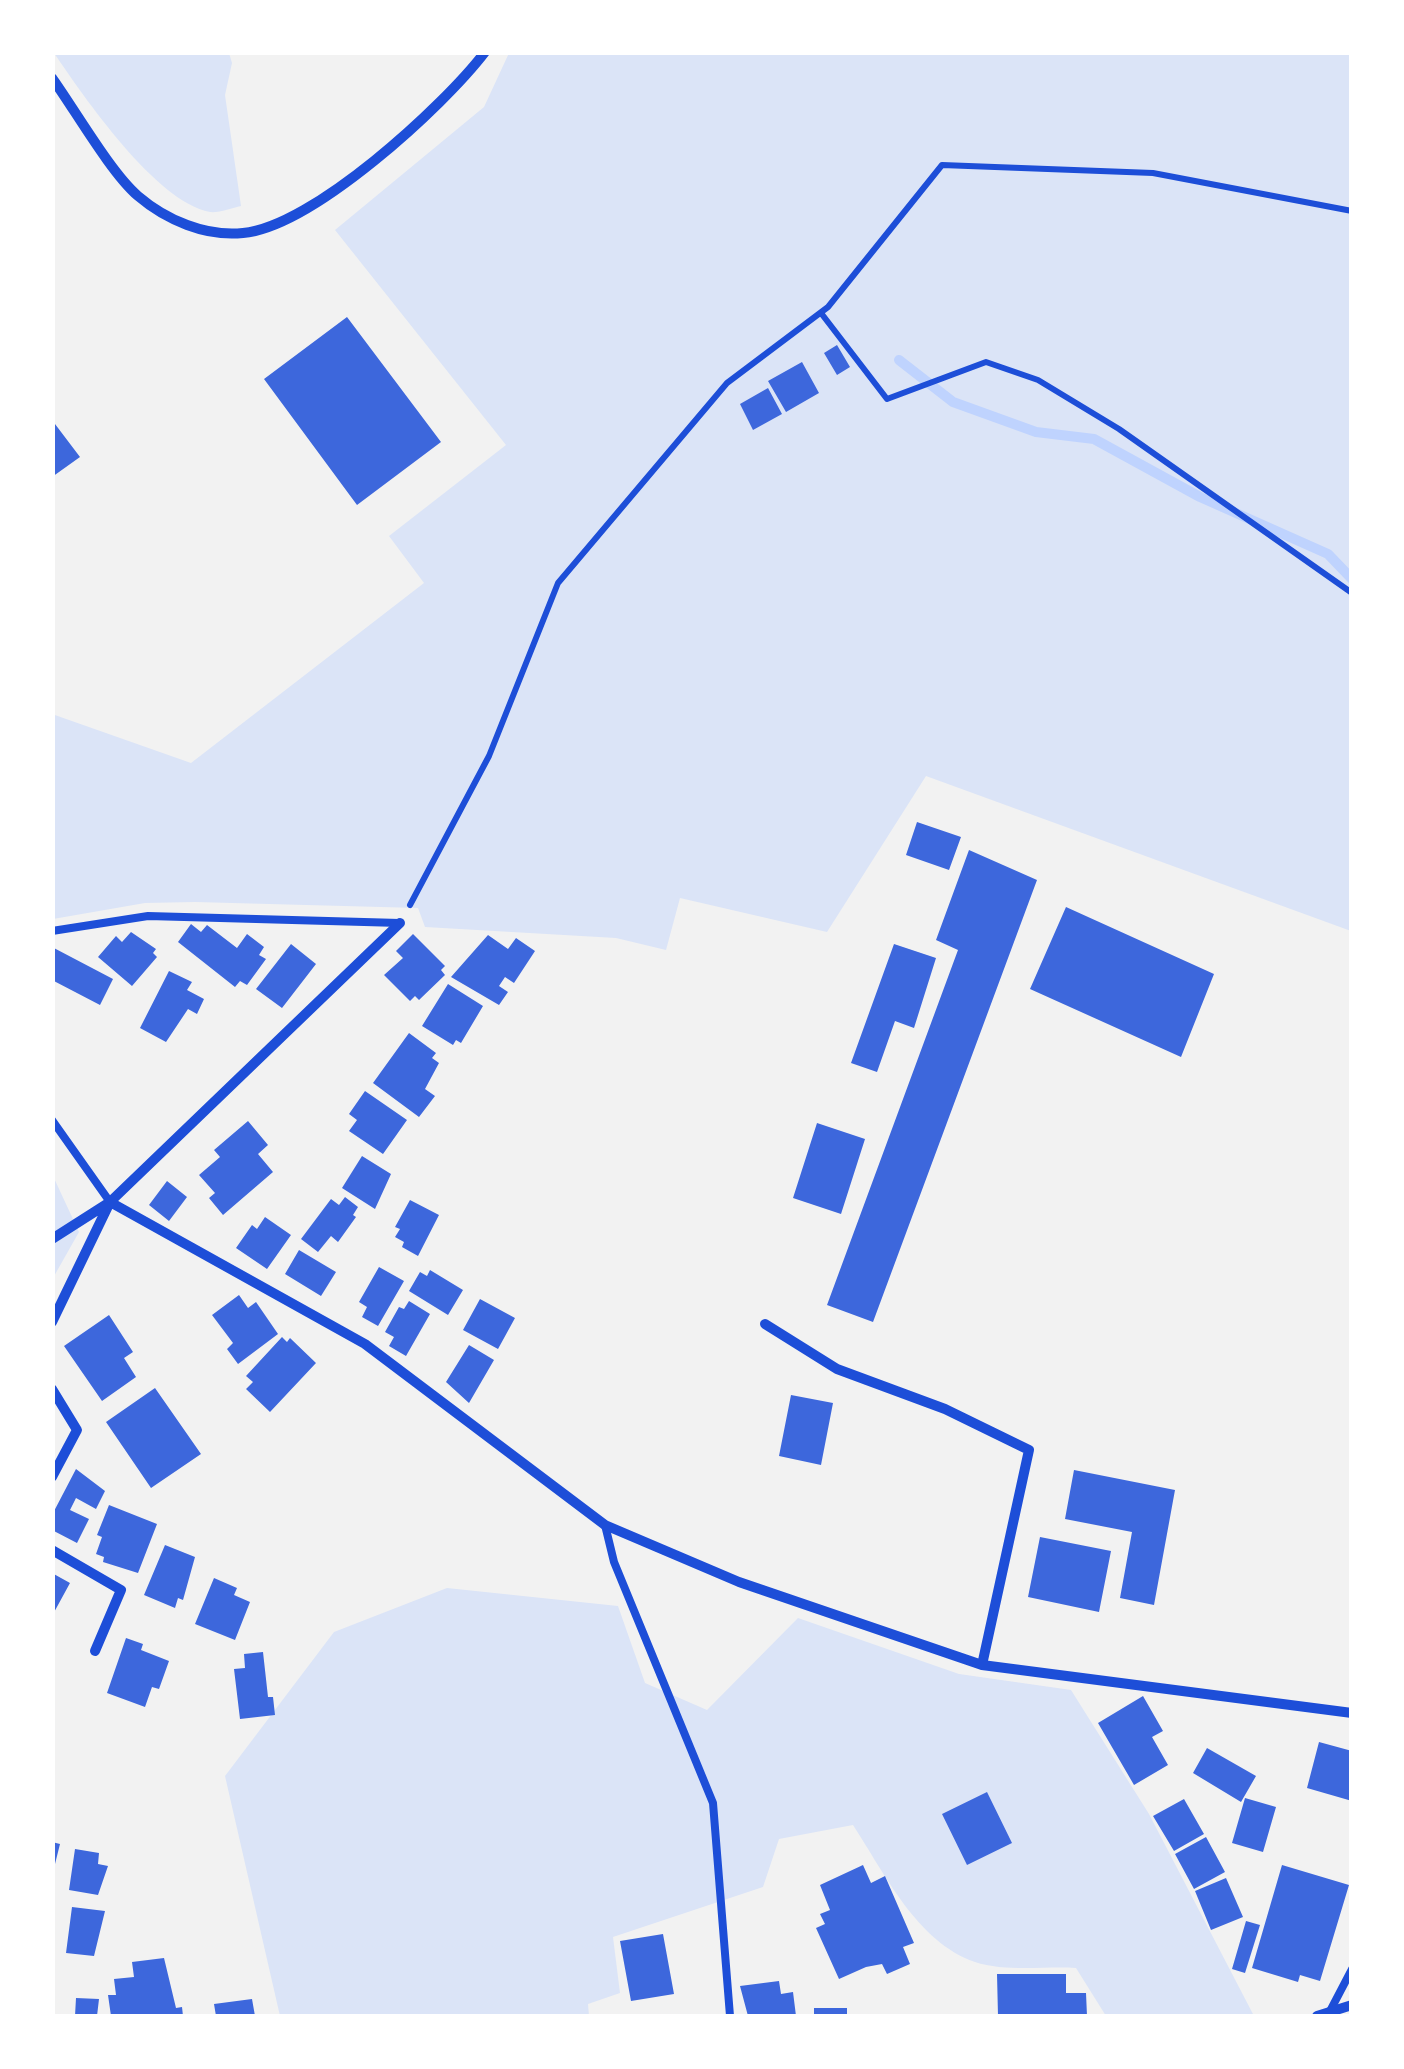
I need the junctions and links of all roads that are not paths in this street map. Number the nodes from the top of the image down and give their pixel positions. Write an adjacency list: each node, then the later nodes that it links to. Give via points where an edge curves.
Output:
1 (485, 52): 2 (street, via 458,88 347,181 286,222 242,234 182,225 136,195)
2 (52, 78)
3 (400, 924): 4 (lane, via 148,916); 6 (street)
4 (52, 930)
5 (52, 1120): 6 (lane)
6 (110, 1202): 7 (street); 8 (street); 12 (street, via 366,1344)
7 (52, 1239)
8 (52, 1322)
9 (765, 1324): 15 (street, via 837,1369 945,1409 1029,1450)
10 (52, 1389): 11 (street, via 76,1430)
11 (52, 1477)
12 (605, 1525): 15 (street, via 740,1582); 20 (lane, via 614,1562 713,1803)
13 (52, 1550): 14 (street, via 120,1590)
14 (96, 1651)
15 (982, 1665): 16 (street)
16 (1352, 1713)
17 (1352, 1969): 19 (lane)
18 (1352, 2005): 19 (street)
19 (1330, 2013): 21 (street)
20 (730, 2016)
21 (1317, 2016)

